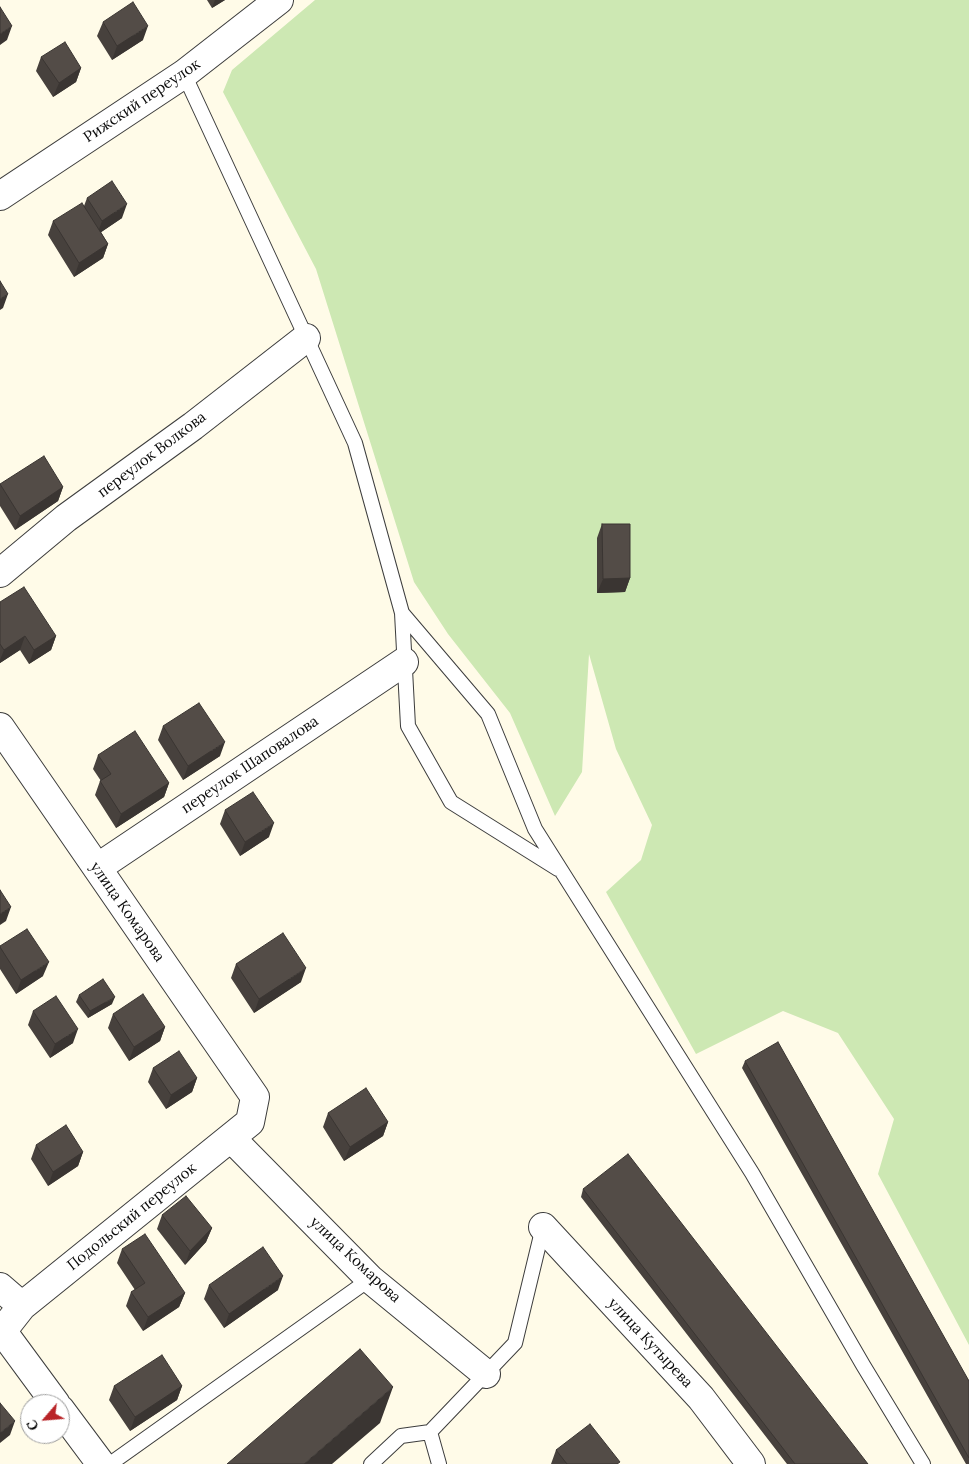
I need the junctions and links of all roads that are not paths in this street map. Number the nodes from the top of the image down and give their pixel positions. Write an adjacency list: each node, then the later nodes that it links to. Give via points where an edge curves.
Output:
1 (279, 0): 2 (street, Рижский переулок)
2 (184, 74): 3 (street, Рижский переулок); 4 (lane)
3 (0, 196)
4 (306, 338): 5 (street, переулок Волкова, via 193,426 66,518); 6 (lane, via 355,443)
5 (0, 573)
6 (402, 613): 7 (lane); 10 (lane, via 488,714 535,829)
7 (404, 662): 9 (street, переулок Шаповалова); 10 (lane, via 408,726 451,802)
8 (0, 728): 9 (street, улица Комарова)
9 (97, 868): 11 (street, улица Комарова)
10 (562, 871): 27 (lane, via 752,1173)
11 (255, 1097): 12 (street, Подольский переулок, via 250,1122)
12 (231, 1138): 14 (street, улица Комарова); 16 (street, Подольский переулок)
13 (543, 1227): 18 (lane, via 515,1343); 26 (street, улица Кутырева, via 701,1398)
14 (370, 1279): 18 (street, улица Комарова); 23 (lane)
15 (0, 1287): 16 (street)
16 (22, 1306): 17 (street, Подольский переулок)
17 (1, 1333): 19 (street)
18 (486, 1374): 21 (lane)
19 (48, 1394)
20 (70, 1422): 22 (street)
21 (430, 1432): 24 (lane, via 401,1436); 25 (lane)
22 (101, 1464)
23 (110, 1464)
24 (371, 1464)
25 (439, 1464)
26 (751, 1464)
27 (923, 1464)

